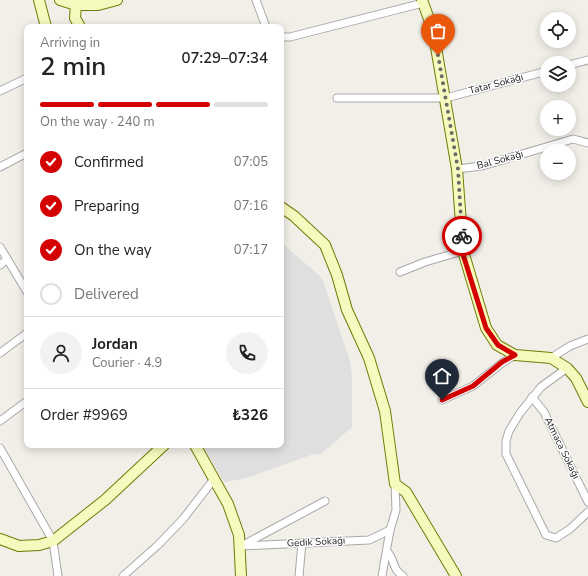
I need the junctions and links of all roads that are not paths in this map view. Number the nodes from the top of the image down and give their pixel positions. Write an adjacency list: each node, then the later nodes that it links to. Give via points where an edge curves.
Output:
1 (39, 0): 7 (street)
2 (60, 0): 6 (street)
3 (117, 0): 6 (street, via 98,5)
4 (256, 0): 9 (street)
5 (423, 2): 10 (street); 17 (street, via 433,30)
6 (76, 5): 8 (street, via 75,18)
7 (45, 24)
8 (78, 24)
9 (265, 24)
10 (284, 37)
11 (588, 60): 12 (street)
12 (576, 63)
13 (540, 73): 17 (street, Tatar Sokağı)
14 (24, 79): 15 (street)
15 (0, 91)
16 (337, 98): 17 (street, Tatar Sokağı)
17 (446, 98): 21 (street)
18 (588, 143): 21 (street, Bal Sokağı, via 573,139 482,166)
19 (24, 155): 20 (street)
20 (0, 167)
21 (458, 169): 24 (street)
22 (284, 209): 44 (street, via 325,245 337,275 346,310 369,358 385,411)
23 (0, 247): 25 (street)
24 (462, 251): 27 (street); 32 (street, via 486,328 498,345)
25 (7, 259): 26 (street); 28 (street)
26 (0, 265)
27 (400, 272)
28 (24, 287)
29 (24, 335): 31 (street)
30 (588, 339): 33 (street)
31 (0, 353)
32 (515, 355): 33 (street); 36 (street, via 502,362 473,386)
33 (551, 358): 34 (street)
34 (567, 368): 35 (street); 37 (street, via 576,378)
35 (532, 397): 46 (street, Atmaca Sokağı, via 544,412); 47 (street, via 509,431 506,454 546,535 556,538)
36 (442, 400)
37 (588, 402)
38 (24, 403): 39 (street)
39 (0, 421)
40 (0, 448): 50 (street)
41 (161, 448): 50 (street, via 105,500)
42 (197, 448): 43 (street)
43 (214, 479): 52 (street, via 228,504); 55 (street, via 183,519)
44 (395, 484): 48 (street, via 396,510); 60 (street, via 406,492)
45 (325, 501): 52 (street)
46 (588, 502)
47 (588, 512)
48 (390, 530): 51 (street, Gedik Sokağı, via 369,540); 53 (street)
49 (0, 539): 50 (street, via 19,546)
50 (53, 541): 54 (street)
51 (302, 543): 52 (street, Gedik Sokağı); 57 (street)
52 (241, 546): 56 (street)
53 (387, 551): 58 (street); 59 (street, via 392,556 398,573)
54 (58, 576)
55 (123, 576)
56 (241, 576)
57 (299, 576)
58 (382, 576)
59 (404, 576)
60 (456, 576)

